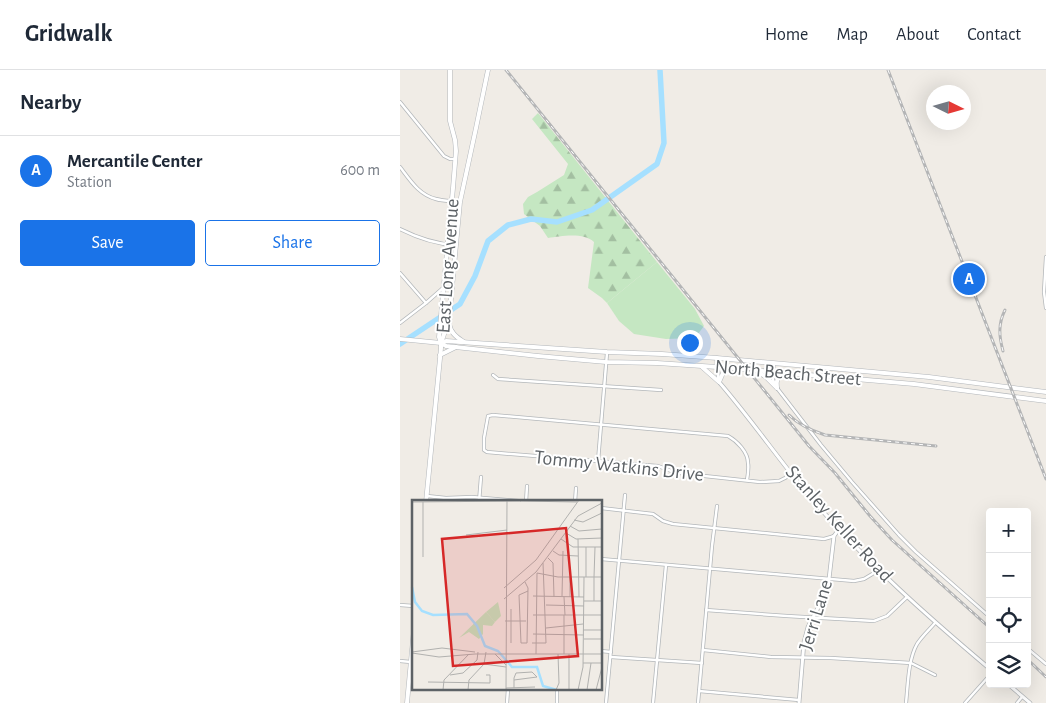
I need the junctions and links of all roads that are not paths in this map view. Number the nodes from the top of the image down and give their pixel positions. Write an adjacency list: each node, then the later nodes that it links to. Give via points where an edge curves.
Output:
1 (450, 70): 4 (main road, East Long Avenue, via 450,121 455,140)
2 (488, 70): 7 (main road, East Long Avenue)
3 (400, 102): 4 (street, via 444,156)
4 (455, 160): 6 (main road, East Long Avenue)
5 (400, 168): 6 (street, via 422,193)
6 (451, 201): 7 (street); 9 (main road, East Long Avenue)
7 (460, 202): 10 (main road, East Long Avenue)
8 (400, 229): 9 (street, via 416,237)
9 (448, 245): 10 (street); 13 (main road, East Long Avenue)
10 (456, 245): 16 (main road, East Long Avenue)
11 (1046, 257): 15 (street)
12 (400, 273): 14 (street)
13 (444, 287): 14 (street); 19 (main road, East Long Avenue)
14 (426, 303): 17 (street)
15 (1046, 308)
16 (449, 320): 19 (main road, East Long Avenue); 20 (main road, via 451,330)
17 (400, 323)
18 (400, 339): 19 (main road, North Beach Street)
19 (441, 343): 20 (main road, North Beach Street); 21 (main road, North Beach Street); 24 (main road)
20 (465, 343): 22 (main road, North Beach Street)
21 (456, 347): 24 (main road); 25 (main road, North Beach Street)
22 (539, 347): 23 (main road, North Beach Street); 25 (main road)
23 (606, 352): 26 (main road, North Beach Street); 27 (street)
24 (440, 355): 54 (main road)
25 (538, 356): 27 (main road, North Beach Street)
26 (718, 358): 28 (main road, North Beach Street); 30 (street)
27 (606, 362): 29 (main road, North Beach Street); 40 (street)
28 (774, 363): 33 (main road, North Beach Street); 34 (street)
29 (700, 366): 30 (main road, North Beach Street); 39 (main road)
30 (717, 367): 31 (main road, North Beach Street); 39 (street)
31 (728, 368): 32 (main road, North Beach Street); 39 (main road)
32 (756, 371): 34 (main road, North Beach Street); 42 (main road)
33 (863, 371): 37 (main road, North Beach Street); 38 (main road)
34 (774, 372): 35 (main road, North Beach Street); 42 (street)
35 (784, 373): 38 (main road, North Beach Street); 42 (main road, via 777,379)
36 (493, 375): 40 (street, via 498,379)
37 (928, 377): 41 (main road); 44 (main road, North Beach Street)
38 (862, 380): 41 (main road, North Beach Street)
39 (719, 382): 48 (street, Stanley Keller Road)
40 (603, 386): 43 (street); 46 (street)
41 (928, 386): 45 (main road, North Beach Street)
42 (777, 388): 74 (street, via 899,535)
43 (662, 390)
44 (1045, 391)
45 (1046, 401)
46 (600, 425): 47 (street); 47 (street, Tommy Watkins Drive, via 488,416 484,450); 50 (street, via 728,436 747,456)
47 (598, 461): 50 (street, Tommy Watkins Drive, via 658,466 686,474)
48 (792, 473): 50 (street, Tommy Watkins Drive, via 779,481); 64 (street, Stanley Keller Road)
49 (481, 477): 55 (street)
50 (747, 480)
51 (527, 486): 58 (street)
52 (576, 488): 59 (street)
53 (625, 495): 62 (street)
54 (427, 496): 55 (street); 56 (main road)
55 (479, 497): 57 (street)
56 (426, 500)
57 (508, 500)
58 (528, 500)
59 (575, 500)
60 (717, 506): 63 (street)
61 (602, 508): 62 (street)
62 (624, 510): 63 (street, via 653,514 673,524); 67 (street)
63 (714, 529): 65 (street, via 824,539); 69 (street)
64 (839, 529): 65 (street, Jerri Lane); 70 (street, Stanley Keller Road)
65 (834, 536): 71 (street, Jerri Lane)
66 (602, 559): 67 (street)
67 (620, 561): 68 (street); 81 (street)
68 (666, 565): 69 (street); 84 (street)
69 (710, 569): 71 (street); 73 (street)
70 (879, 570): 71 (street, via 859,580); 72 (street, Stanley Keller Road)
71 (829, 578): 75 (street, Jerri Lane)
72 (907, 597): 75 (street, via 887,616 874,621); 76 (street, Stanley Keller Road)
73 (706, 610): 75 (street); 78 (street)
74 (986, 613)
75 (814, 618): 83 (street, Jerri Lane, via 808,627)
76 (935, 623): 88 (street, via 918,644); 90 (street, Stanley Keller Road)
77 (412, 648): 86 (main road)
78 (703, 650): 83 (street); 87 (street)
79 (602, 651): 81 (street)
80 (1031, 651): 89 (street)
81 (611, 652): 82 (street)
82 (611, 657): 84 (street); 102 (street)
83 (803, 657): 88 (street); 98 (street, Jerri Lane)
84 (657, 660): 87 (street); 103 (street)
85 (400, 661): 86 (street)
86 (410, 662): 99 (main road)
87 (702, 663): 96 (street)
88 (912, 663): 91 (street); 105 (street)
89 (1046, 664)
90 (986, 666)
91 (935, 675)
92 (986, 679): 106 (street)
93 (1012, 688): 97 (street)
94 (508, 690): 100 (street)
95 (557, 690): 101 (street)
96 (699, 691): 98 (street); 104 (street)
97 (1022, 697): 107 (street); 108 (street)
98 (799, 702)
99 (407, 703)
100 (507, 703)
101 (557, 703)
102 (606, 703)
103 (653, 703)
104 (698, 703)
105 (906, 703)
106 (965, 703)
107 (1017, 703)
108 (1030, 703)

